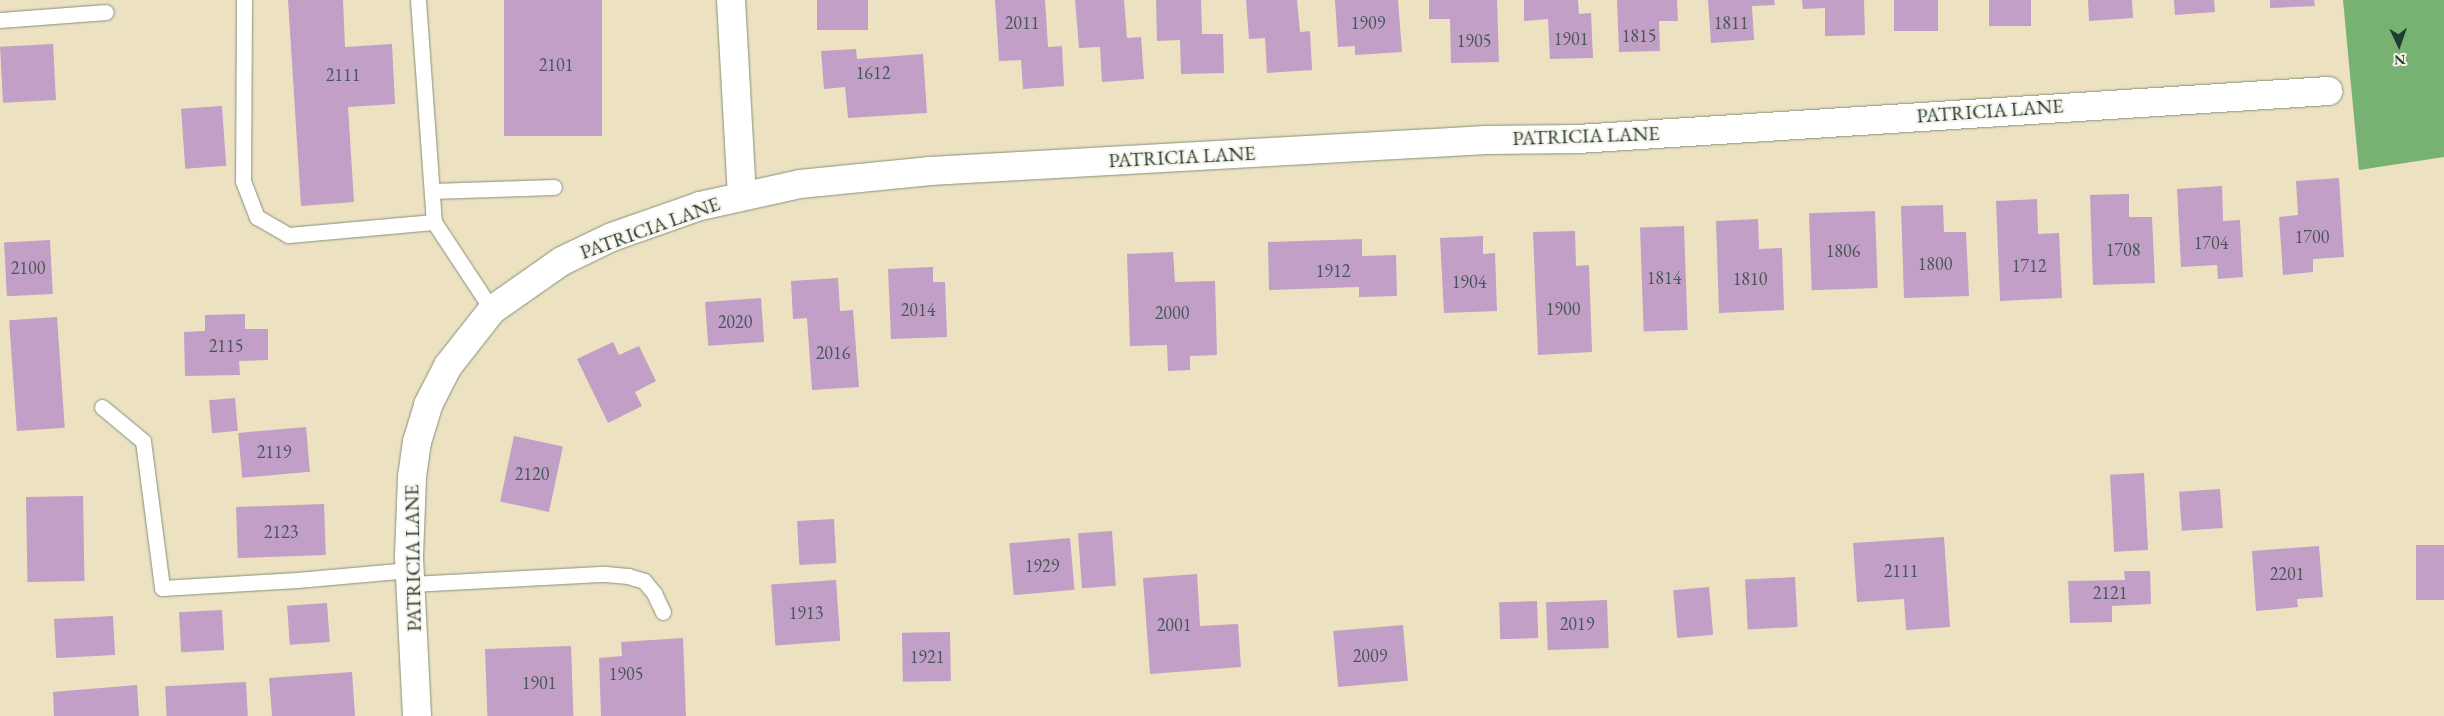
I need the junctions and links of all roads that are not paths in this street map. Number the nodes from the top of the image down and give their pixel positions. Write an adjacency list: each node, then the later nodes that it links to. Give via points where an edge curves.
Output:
1 (244, 0): 10 (lane, via 243,182 257,217 288,235)
2 (418, 0): 8 (lane)
3 (731, 0): 9 (street)
4 (106, 12): 5 (lane)
5 (0, 20)
6 (2328, 91): 9 (street, PATRICIA LANE, via 1578,139 1486,140 930,172 800,184)
7 (554, 187): 8 (lane)
8 (432, 191): 10 (lane)
9 (742, 196): 11 (street, PATRICIA LANE, via 700,206 612,237 562,261)
10 (434, 222): 11 (lane)
11 (492, 310): 13 (street, PATRICIA LANE, via 448,366 428,405 416,442)
12 (102, 407): 13 (lane, via 142,441 162,588)
13 (410, 577): 14 (lane, via 628,576 644,581); 15 (street, PATRICIA LANE)
14 (663, 612)
15 (417, 716)

